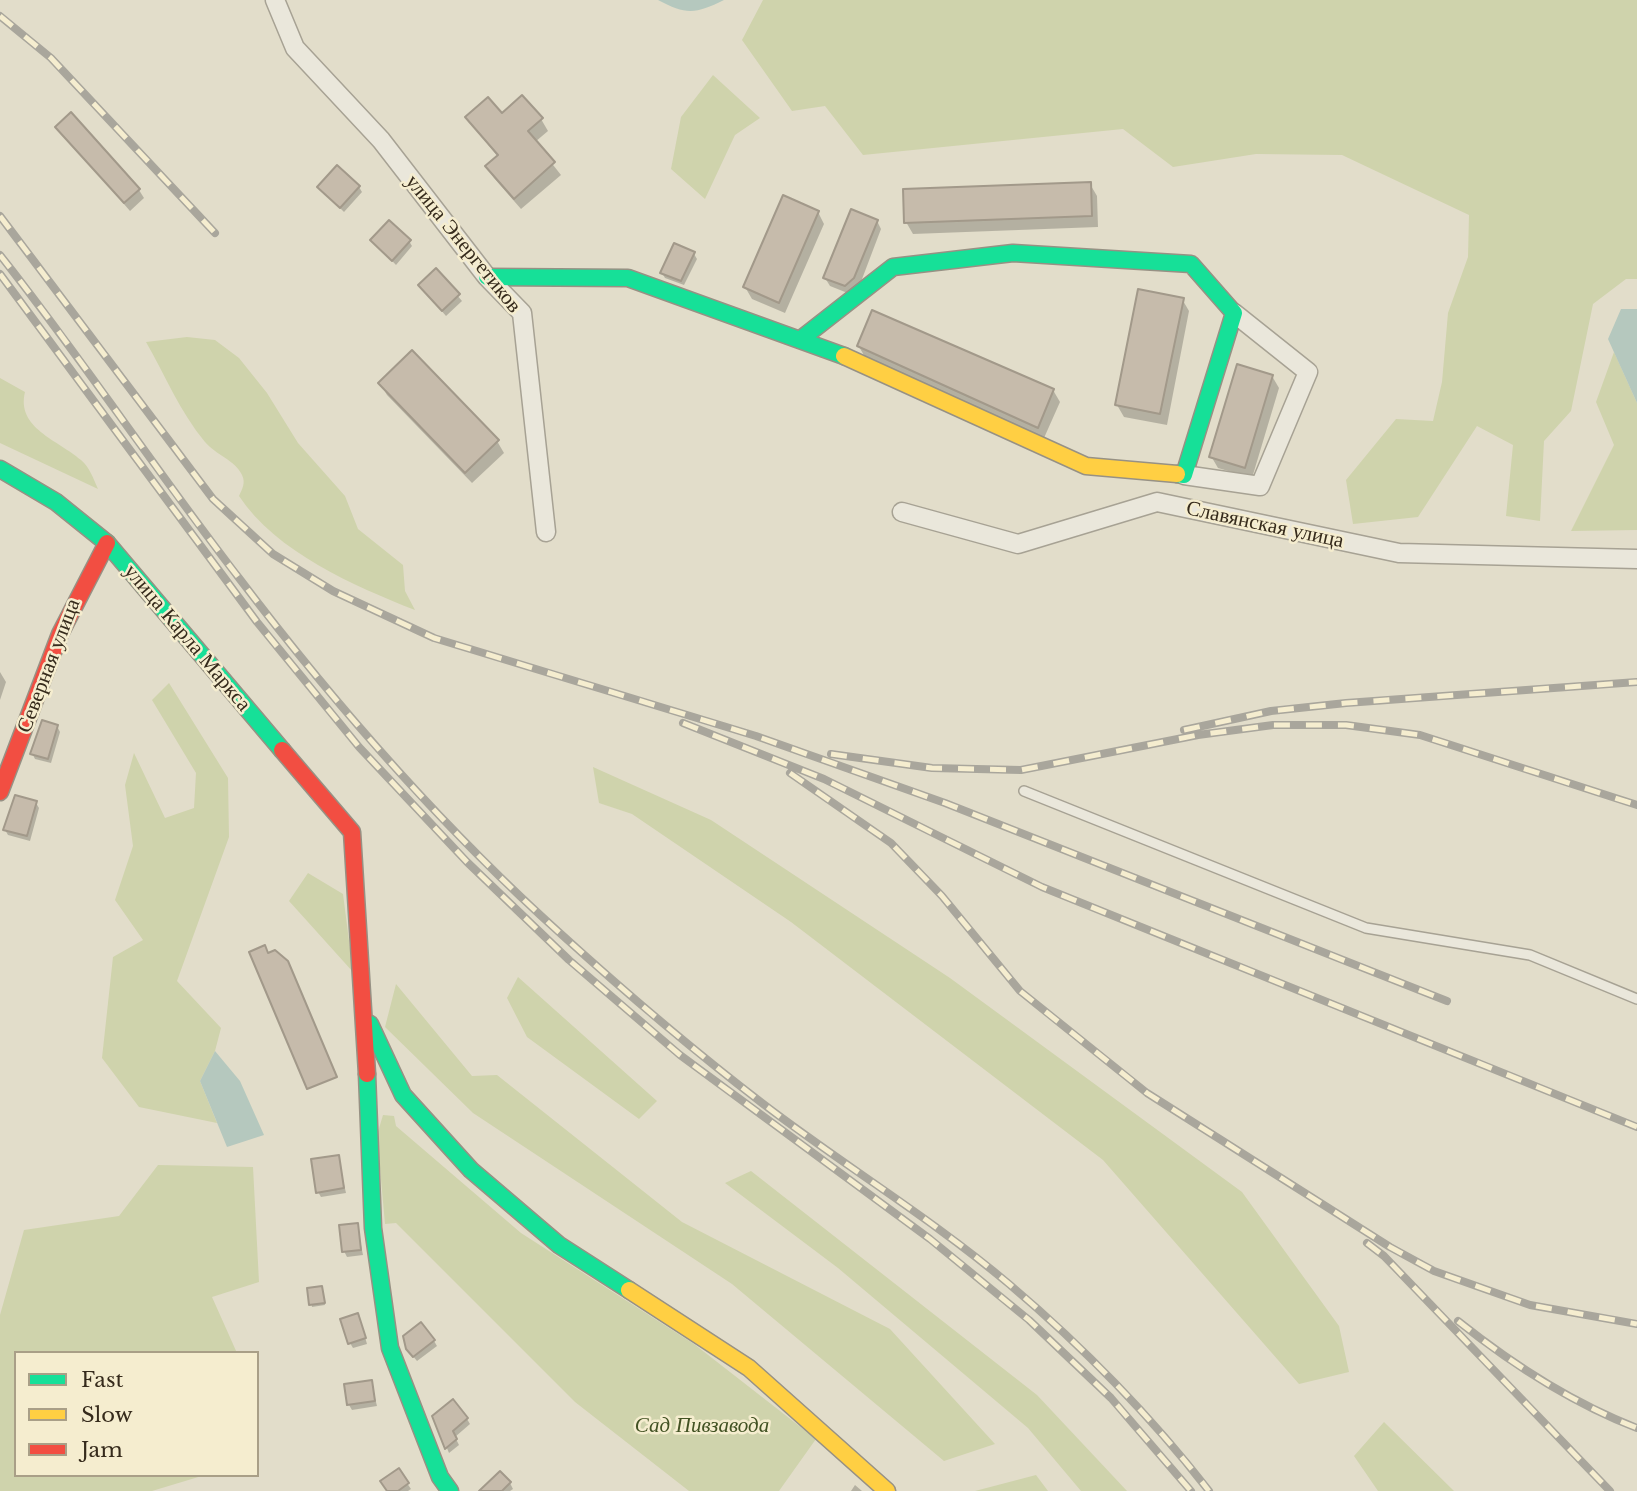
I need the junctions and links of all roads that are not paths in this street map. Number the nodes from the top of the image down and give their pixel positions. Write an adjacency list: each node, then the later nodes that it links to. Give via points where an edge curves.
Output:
1 (275, 0): 2 (street, улица Энергетиков, via 295,48 380,140)
2 (487, 277): 4 (street, via 628,278); 8 (street, улица Энергетиков, via 522,313)
3 (1234, 313): 4 (street, via 1191,264 1013,253 893,268); 6 (street); 6 (street, via 1308,372 1260,486)
4 (802, 339): 6 (street, via 1086,466)
5 (0, 469): 9 (street, улица Карла Маркса, via 42,491)
6 (1184, 475)
7 (902, 512): 10 (street, Славянская улица, via 1018,544 1157,502 1399,553)
8 (546, 532)
9 (107, 543): 12 (street, Северная улица, via 62,625); 14 (street, улица Карла Маркса, via 352,832)
10 (1637, 559)
11 (1024, 791): 13 (lane, via 1366,928 1530,955)
12 (0, 792)
13 (1637, 999)
14 (365, 1013): 15 (street, via 373,1228 390,1348 440,1478); 16 (street, via 402,1095 471,1170 559,1245 748,1368)
15 (450, 1491)
16 (887, 1491)

